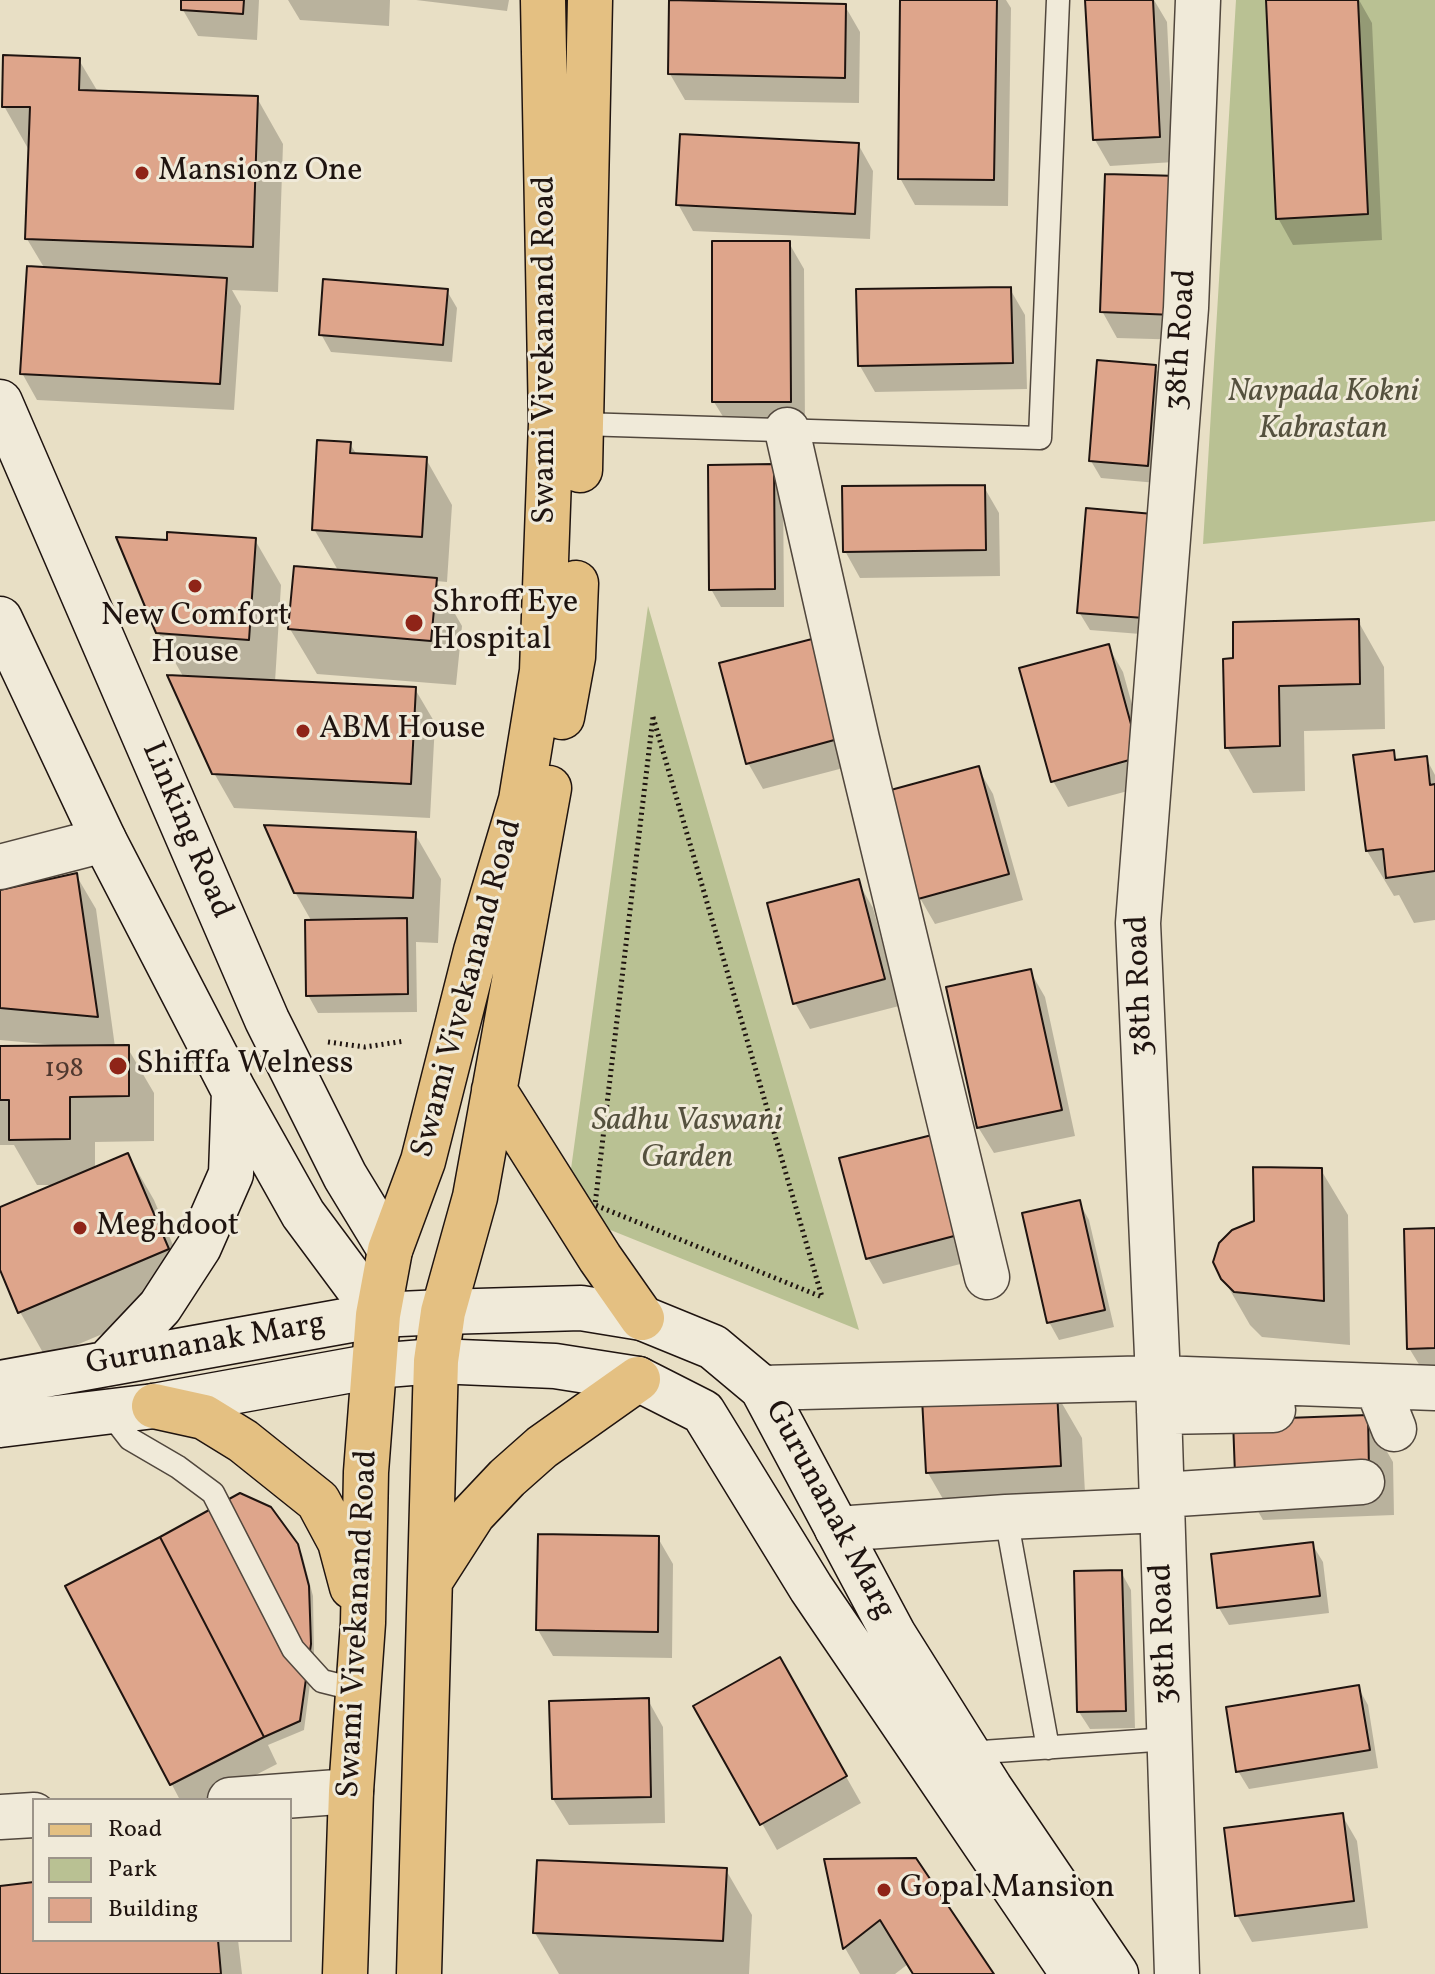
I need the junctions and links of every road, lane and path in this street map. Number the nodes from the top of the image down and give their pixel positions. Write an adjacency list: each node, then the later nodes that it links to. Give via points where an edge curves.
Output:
1 (543, 0): 8 (main road, Swami Vivekanand Road, via 551,423)
2 (590, 0): 6 (main road, Swami Vivekanand Road)
3 (1058, 0): 7 (lane, via 1040,438)
4 (1198, 0): 29 (main road, 38th Road, via 1186,308 1138,923)
5 (0, 402): 14 (main road, Linking Road)
6 (581, 424): 7 (lane); 8 (main road, Swami Vivekanand Road)
7 (787, 430): 18 (main road)
8 (563, 510): 13 (main road, Swami Vivekanand Road, via 521,800); 15 (main road, Swami Vivekanand Road, via 573,657)
9 (0, 619): 11 (main road)
10 (653, 717): 10 (path, via 595,1205 822,1297 680,808)
11 (104, 840): 12 (main road); 16 (main road)
12 (0, 867)
13 (459, 1017): 14 (path, via 403,1042 365,1047 320,1041); 17 (main road, Swami Vivekanand Road, via 423,1161)
14 (267, 1020): 17 (main road, Linking Road, via 345,1176)
15 (494, 1090): 19 (main road, Swami Vivekanand Road, via 475,1197); 21 (main road)
16 (234, 1091): 20 (main road, via 303,1214); 23 (main road, via 231,1174 199,1247 160,1307)
17 (390, 1250): 19 (main road); 20 (main road, Swami Vivekanand Road)
18 (987, 1277)
19 (443, 1312): 20 (main road, Gurunanak Marg); 21 (main road, Gurunanak Marg, via 581,1308); 22 (main road, Swami Vivekanand Road)
20 (378, 1315): 23 (main road, Gurunanak Marg); 24 (main road, Swami Vivekanand Road)
21 (642, 1318): 27 (main road, Gurunanak Marg, via 713,1347)
22 (436, 1361): 24 (main road, Gurunanak Marg); 25 (main road, Gurunanak Marg, via 555,1366); 37 (main road, Swami Vivekanand Road)
23 (108, 1362): 26 (main road, Gurunanak Marg)
24 (374, 1366): 30 (main road, Gurunanak Marg); 38 (main road, Swami Vivekanand Road)
25 (638, 1379): 37 (main road, via 507,1478 473,1514); 49 (main road, Gurunanak Marg, via 703,1412 811,1588)
26 (0, 1383)
27 (762, 1388): 29 (main road); 36 (main road, Gurunanak Marg)
28 (1435, 1388): 29 (main road, via 1386,1408)
29 (1159, 1395): 34 (main road, 38th Road)
30 (154, 1406): 31 (main road, Gurunanak Marg); 38 (main road, via 204,1417 318,1501 340,1542)
31 (109, 1412): 32 (main road, Gurunanak Marg); 39 (lane, via 130,1439 213,1493 293,1649 322,1681)
32 (0, 1425)
33 (1362, 1482): 34 (main road)
34 (1162, 1502): 35 (main road); 40 (main road, 38th Road)
35 (1006, 1517): 36 (main road); 41 (lane)
36 (837, 1529): 42 (main road, Gurunanak Marg, via 894,1635)
37 (429, 1583): 48 (main road, Swami Vivekanand Road)
38 (363, 1623): 39 (main road, Swami Vivekanand Road)
39 (358, 1690): 43 (main road, Swami Vivekanand Road)
40 (1169, 1739): 41 (lane); 51 (main road, 38th Road)
41 (1048, 1748): 42 (lane)
42 (968, 1753): 50 (main road, Gurunanak Marg)
43 (351, 1791): 44 (main road); 47 (main road, Swami Vivekanand Road)
44 (257, 1798)
45 (32, 1815): 46 (main road)
46 (0, 1817)
47 (345, 1974)
48 (419, 1974)
49 (1073, 1974)
50 (1116, 1974)
51 (1177, 1974)

